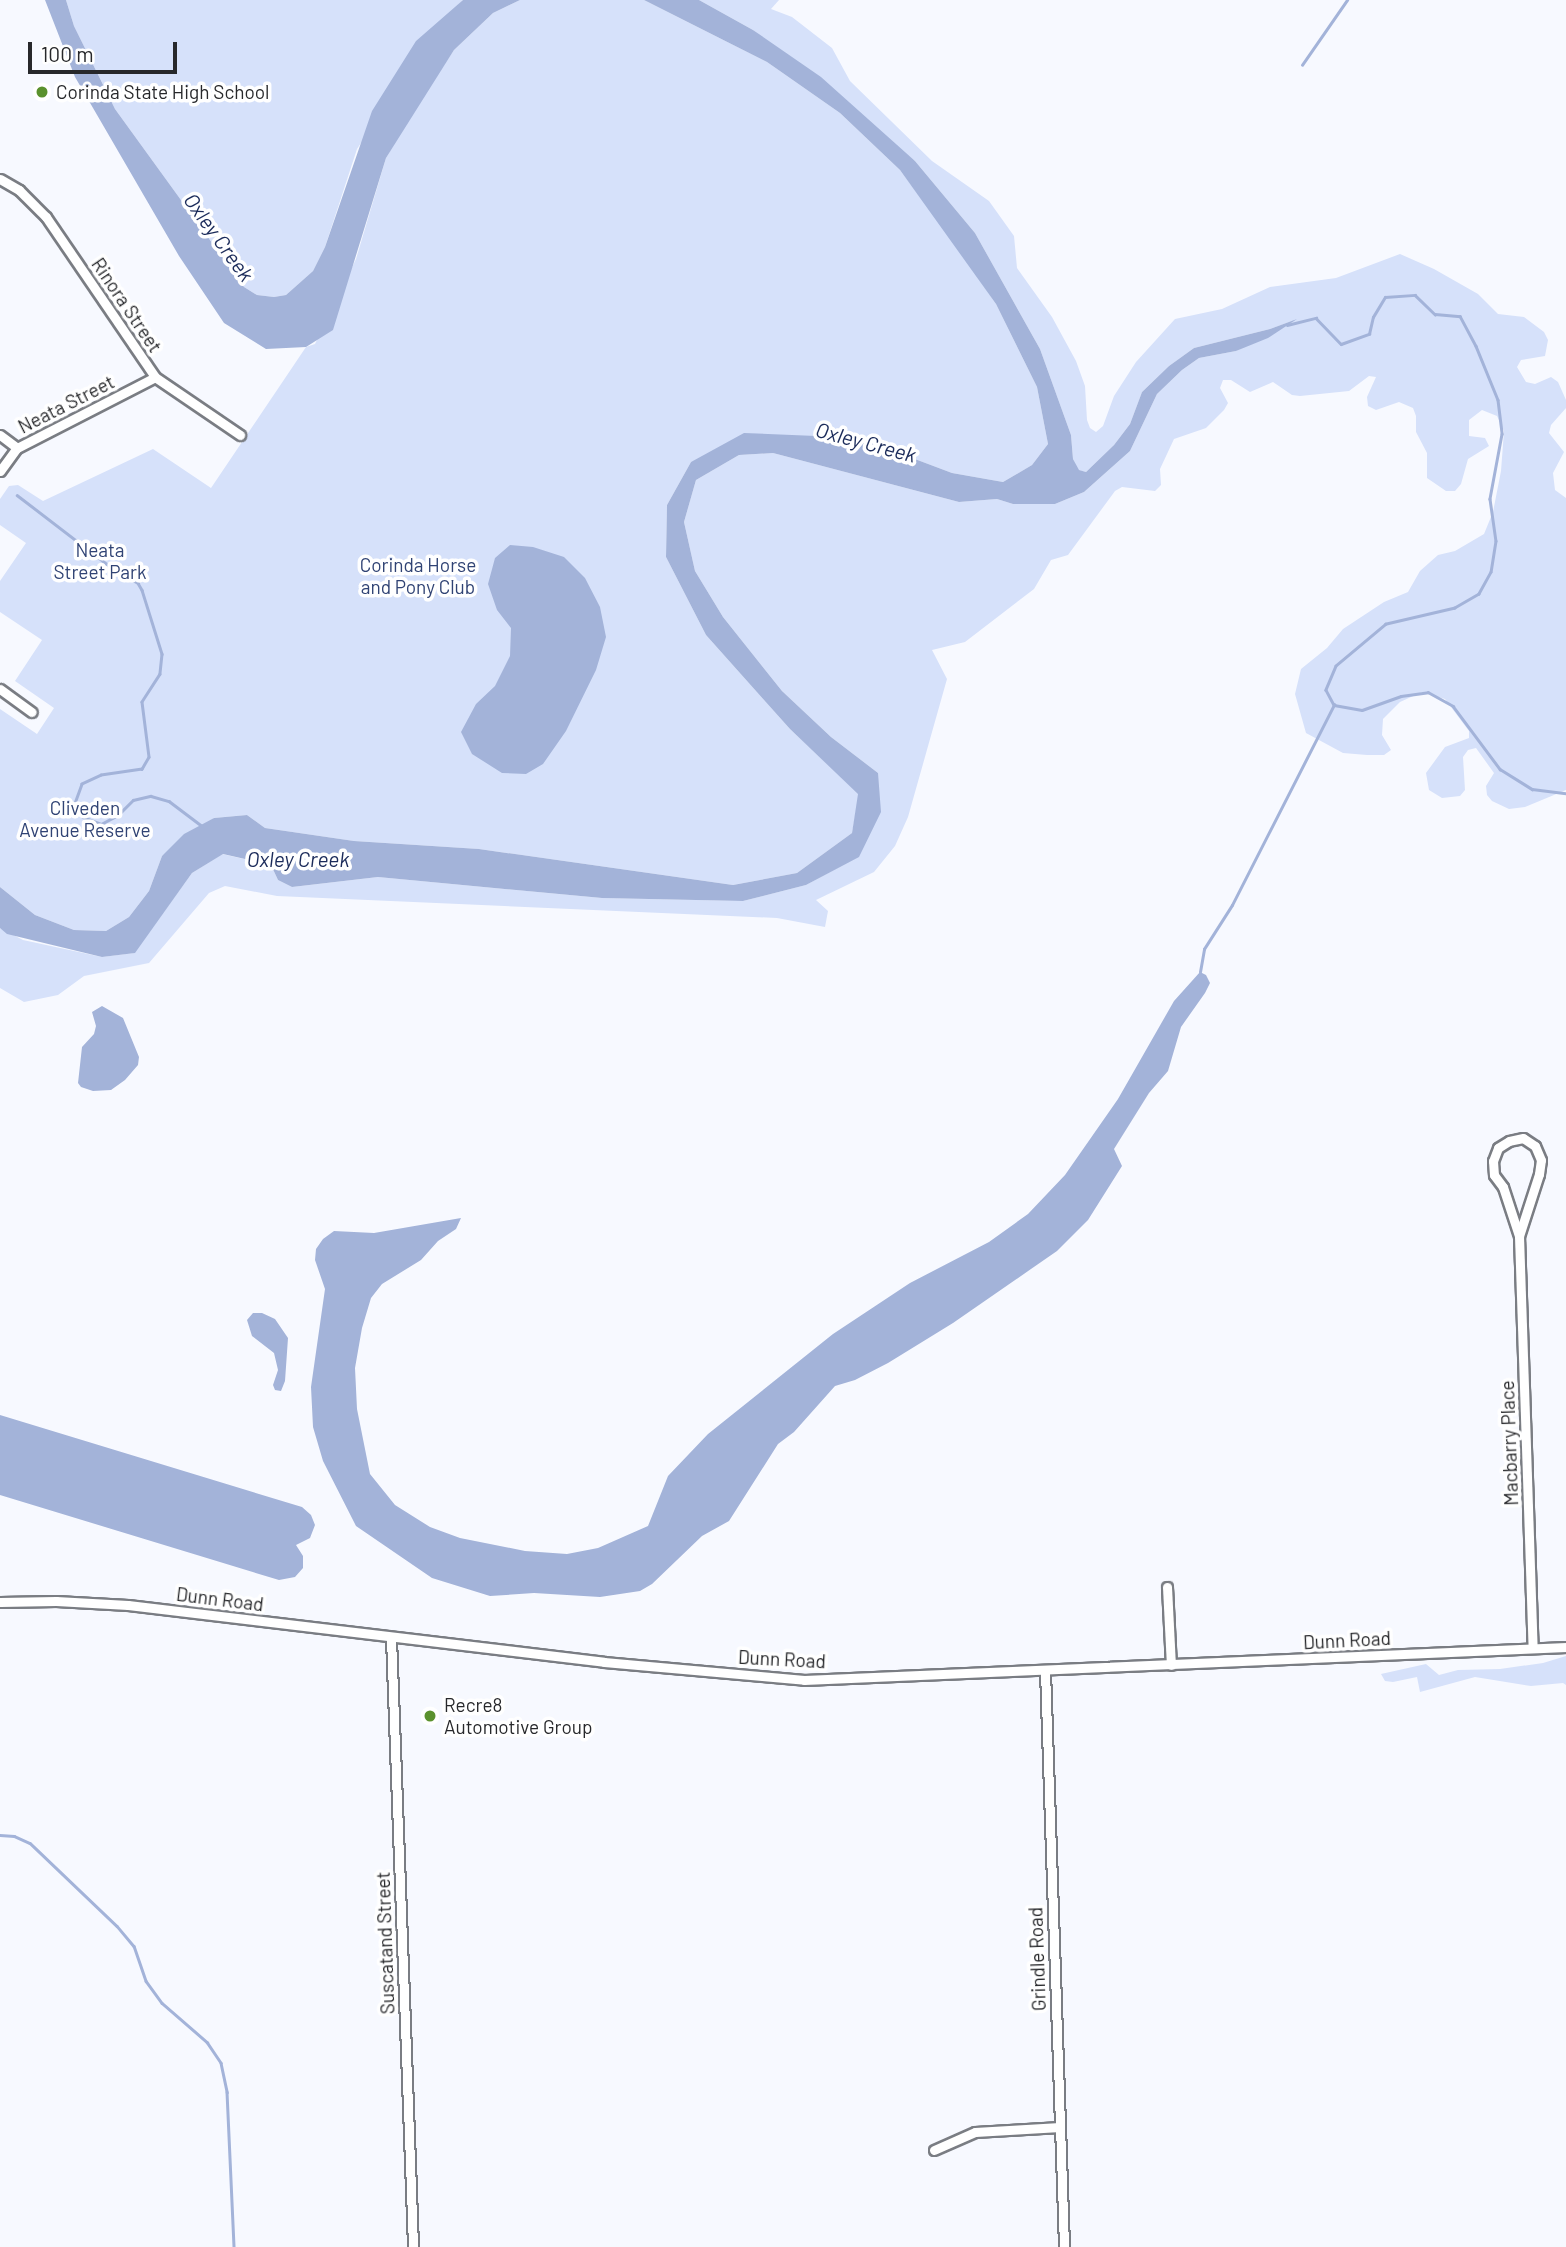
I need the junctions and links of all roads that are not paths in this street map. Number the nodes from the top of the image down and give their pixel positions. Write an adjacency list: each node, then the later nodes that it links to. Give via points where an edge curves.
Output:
1 (0, 179): 2 (street, Rinora Street, via 19,190 46,217)
2 (155, 377): 4 (street, Rinora Street); 5 (street, Neata Street)
3 (0, 435): 5 (street)
4 (240, 435)
5 (17, 448): 6 (street, Neata Street)
6 (0, 471)
7 (0, 690): 8 (street)
8 (32, 712)
9 (1519, 1236): 9 (street, Macbarry Place, via 1503,1186 1494,1175 1493,1161 1499,1148 1523,1138 1535,1146 1541,1160); 14 (street, Macbarry Place)
10 (1167, 1587): 15 (street)
11 (0, 1602): 12 (street, Dunn Road, via 128,1605)
12 (391, 1637): 16 (street, Dunn Road, via 804,1680); 19 (street, Suscatand Street)
13 (1566, 1647): 14 (street, Dunn Road)
14 (1533, 1648): 15 (street, Dunn Road)
15 (1171, 1665): 16 (street, Dunn Road)
16 (1045, 1670): 17 (street, Grindle Road)
17 (1060, 2127): 18 (street, via 975,2132); 20 (street, Grindle Road)
18 (934, 2150)
19 (413, 2247)
20 (1064, 2247)

